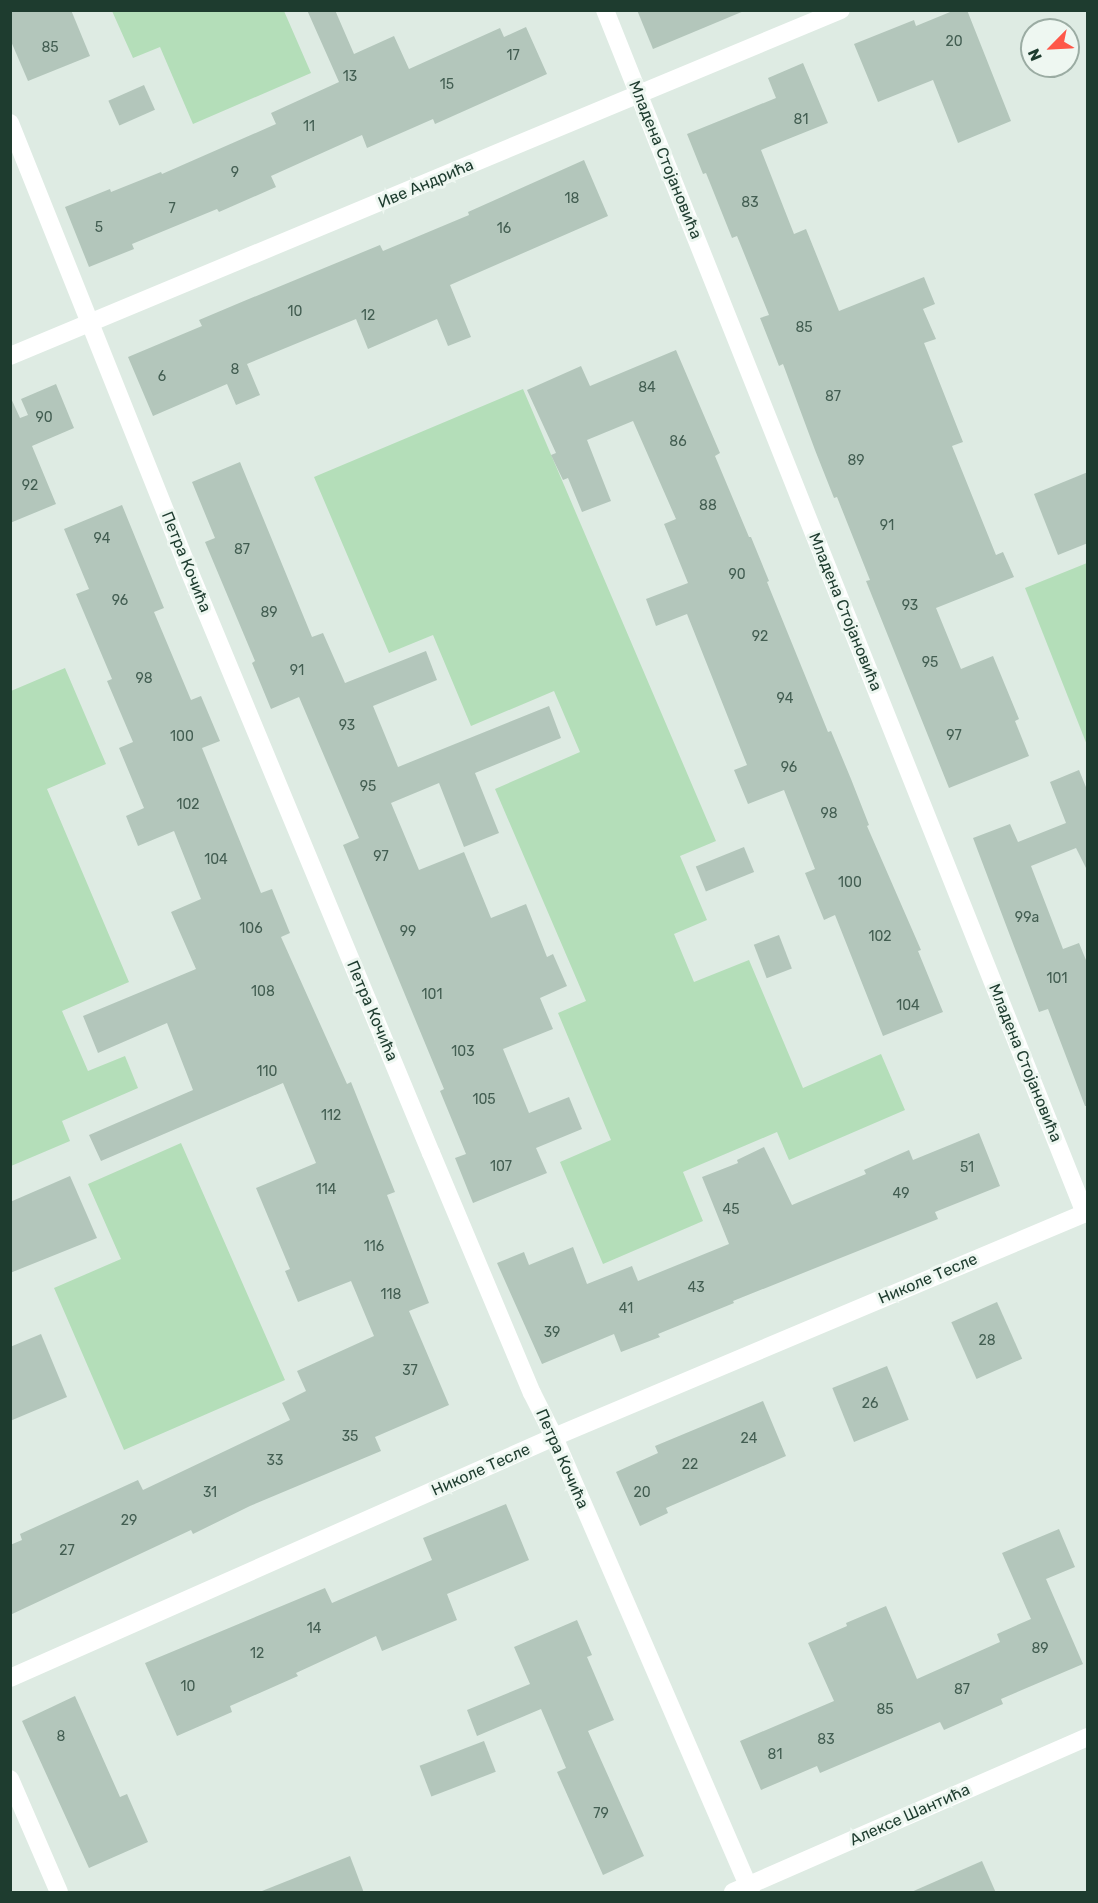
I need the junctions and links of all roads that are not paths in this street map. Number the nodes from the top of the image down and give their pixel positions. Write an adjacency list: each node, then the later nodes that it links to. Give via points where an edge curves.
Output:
1 (605, 10): 3 (street, Младена Стојановића)
2 (841, 10): 3 (street, Иве Андрића)
3 (638, 94): 5 (street, Иве Андрића); 7 (street, Младена Стојановића)
4 (10, 123): 5 (street, Петра Кочића)
5 (91, 325): 6 (street, Иве Андрића); 8 (street, Петра Кочића, via 189,572)
6 (10, 356)
7 (1086, 1213): 8 (street, Николе Тесле)
8 (554, 1437): 9 (street, Николе Тесле); 12 (street, Петра Кочића)
9 (10, 1677)
10 (1088, 1737): 12 (street, Алексе Шантића)
11 (10, 1779): 13 (street)
12 (744, 1890)
13 (60, 1893)

